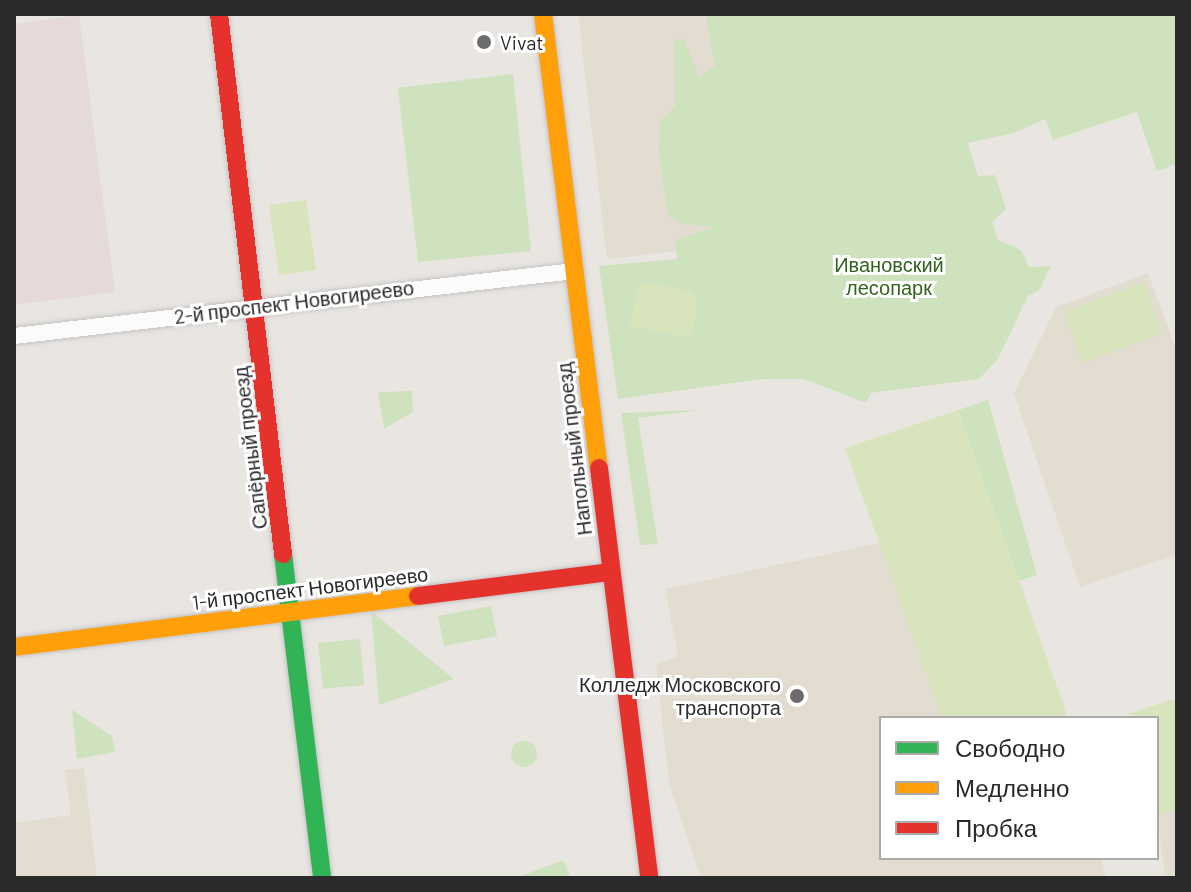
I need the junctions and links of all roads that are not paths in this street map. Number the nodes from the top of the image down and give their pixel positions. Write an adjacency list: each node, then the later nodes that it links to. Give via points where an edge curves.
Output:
1 (219, 14): 4 (street, Сапёрный проезд)
2 (543, 14): 3 (street, Напольный проезд)
3 (574, 271): 4 (street, 2-й проспект Новогиреево); 6 (street, Напольный проезд)
4 (255, 306): 5 (street, 2-й проспект Новогиреево); 7 (street, Сапёрный проезд)
5 (14, 336)
6 (611, 572): 7 (street, 1-й проспект Новогиреево); 10 (street, Напольный проезд)
7 (291, 612): 8 (street, 1-й проспект Новогиреево); 9 (street, Сапёрный проезд)
8 (14, 647)
9 (322, 878)
10 (649, 878)

